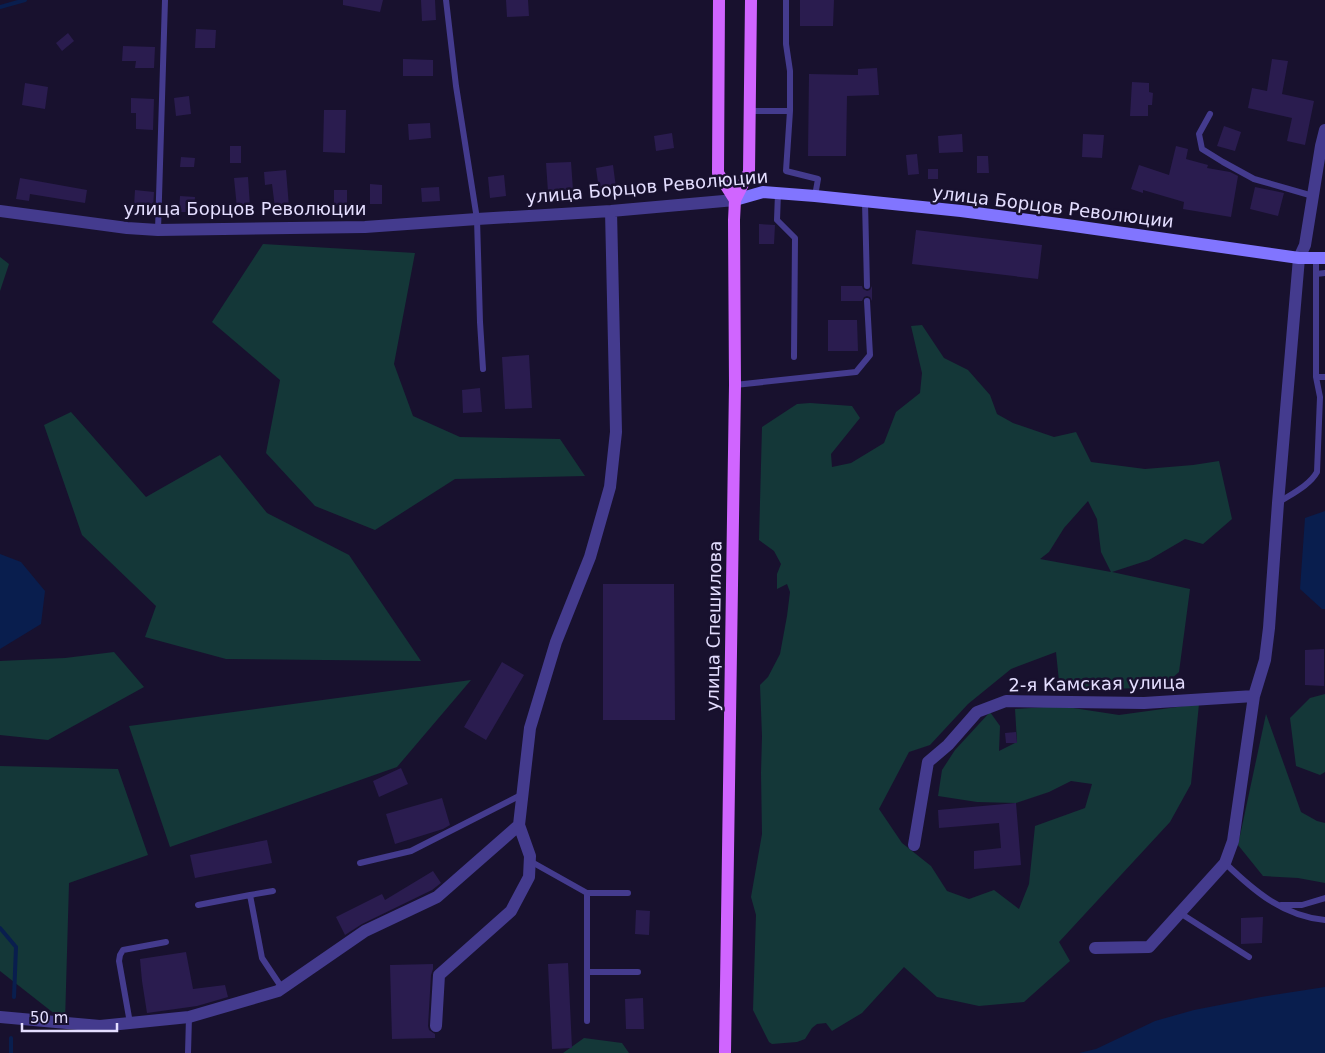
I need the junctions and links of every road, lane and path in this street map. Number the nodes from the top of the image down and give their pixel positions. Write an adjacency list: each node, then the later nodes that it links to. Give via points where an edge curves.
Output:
1 (165, 0): 18 (lane)
2 (446, 0): 17 (lane)
3 (719, 0): 13 (main road, via 718,173)
4 (751, 0): 6 (main road, улица Спешилова)
5 (786, 0): 7 (lane)
6 (750, 110): 7 (lane); 13 (main road, улица Спешилова, via 749,172)
7 (790, 111): 11 (lane, via 786,171 818,179)
8 (1210, 114): 12 (lane, via 1199,134 1202,148 1254,178)
9 (1325, 130): 12 (street)
10 (778, 194): 11 (street, улица Борцов Революции); 13 (street, улица Борцов Революции, via 763,192); 25 (lane, via 777,220 795,238)
11 (816, 196): 14 (street, улица Борцов Революции)
12 (1313, 196): 19 (street, via 1305,245)
13 (735, 200): 16 (street, улица Борцов Революции); 29 (main road, улица Спешилова)
14 (865, 202): 19 (street, улица Борцов Революции, via 961,211); 23 (lane)
15 (0, 211): 18 (street, улица Борцов Революции)
16 (611, 211): 17 (street, улица Борцов Революции); 32 (street, via 616,432 610,487 590,557 556,642 530,728)
17 (476, 218): 18 (street, улица Борцов Революции, via 364,227); 26 (lane)
18 (158, 230)
19 (1299, 258): 20 (street, улица Борцов Революции); 30 (street)
20 (1320, 258): 22 (lane)
21 (1325, 273): 22 (lane)
22 (1316, 274): 27 (lane)
23 (867, 286)
24 (867, 301): 29 (lane, via 870,354 856,372)
25 (794, 357)
26 (483, 369)
27 (1316, 377): 28 (lane); 30 (lane, via 1320,397 1317,472 1308,483)
28 (1325, 377)
29 (735, 385): 59 (main road, улица Спешилова)
30 (1278, 503): 31 (street, via 1270,628)
31 (1254, 696): 34 (street, 2-я Камская улица, via 1144,703 1006,701 977,712 928,762); 37 (street, via 1233,841)
32 (522, 794): 33 (street); 36 (lane, via 411,851)
33 (519, 825): 35 (street); 52 (street, via 437,897 364,931)
34 (914, 845)
35 (530, 861): 39 (lane); 57 (street, via 529,877 511,911 438,975)
36 (360, 863)
37 (1225, 863): 44 (lane, via 1250,887); 45 (street)
38 (272, 891): 41 (lane)
39 (587, 893): 40 (lane); 50 (lane)
40 (628, 893)
41 (250, 895): 43 (lane); 52 (lane, via 262,958)
42 (1325, 898): 44 (lane, via 1302,905)
43 (198, 905)
44 (1278, 905): 46 (lane, via 1301,916)
45 (1180, 913): 48 (street, via 1149,947); 49 (lane)
46 (1325, 920)
47 (166, 942): 56 (lane, via 123,950 120,955)
48 (1095, 948)
49 (1249, 957)
50 (587, 972): 51 (lane); 55 (lane)
51 (638, 972)
52 (282, 988): 54 (street)
53 (0, 1017): 56 (street, via 100,1026)
54 (189, 1018): 56 (street); 58 (lane)
55 (587, 1021)
56 (130, 1023)
57 (436, 1026)
58 (188, 1053)
59 (725, 1053)

